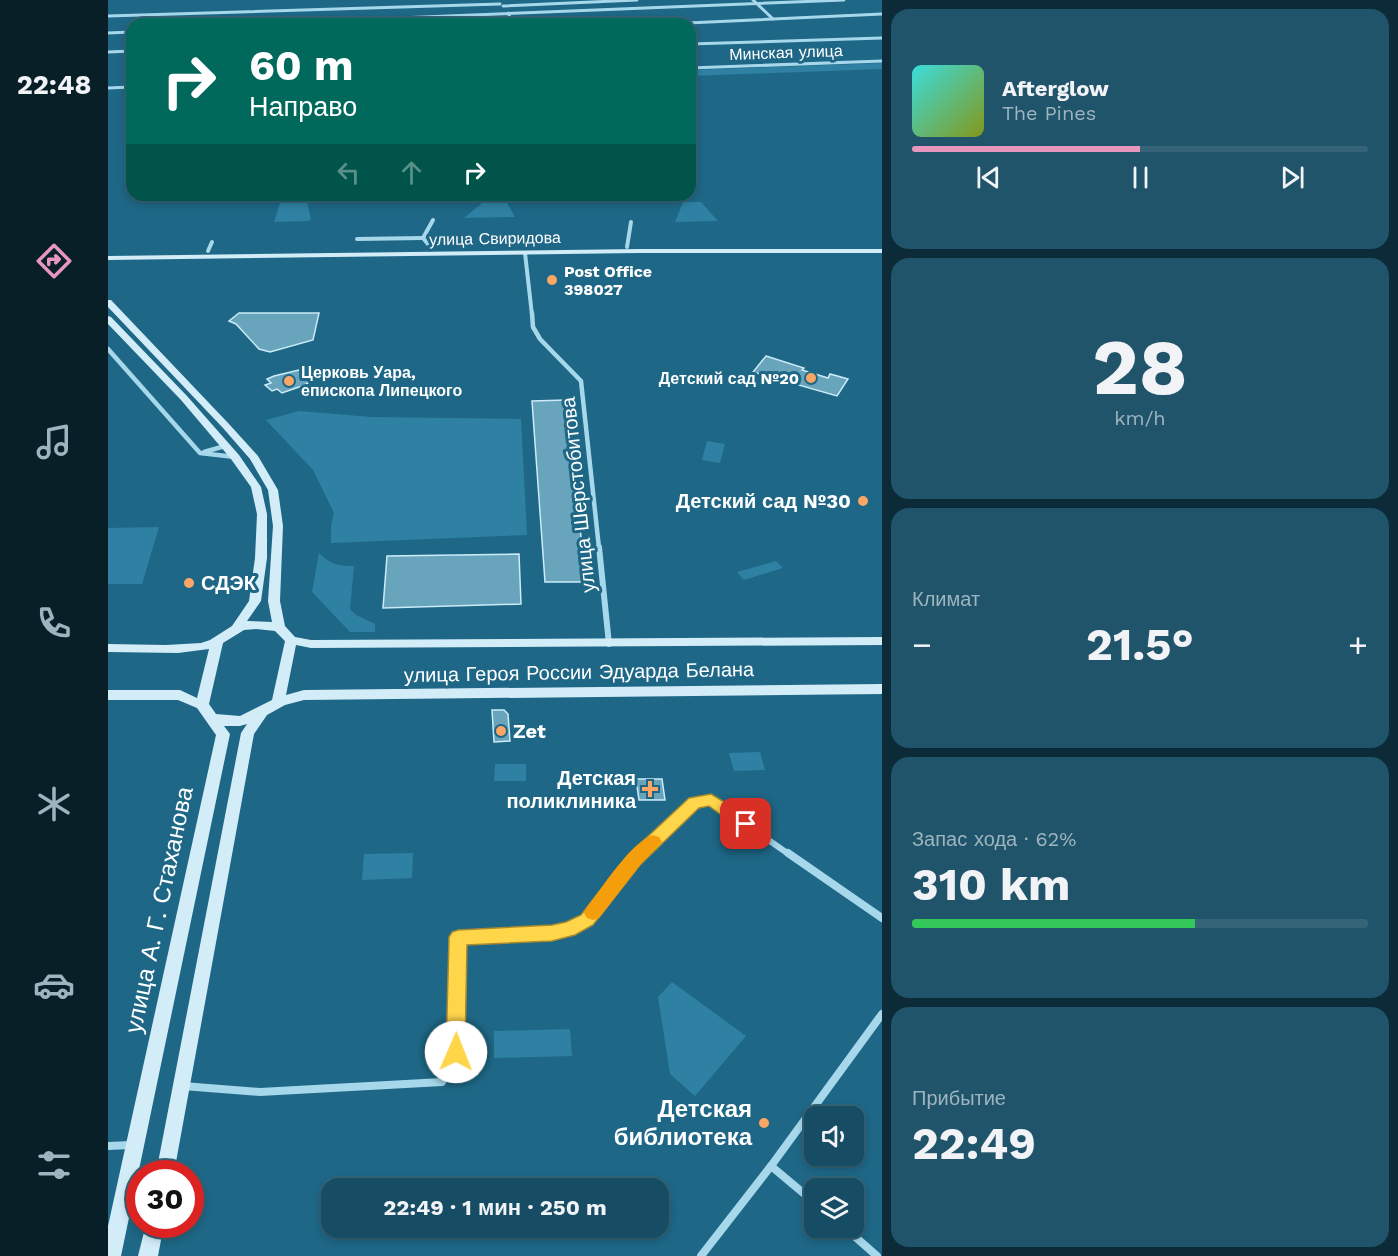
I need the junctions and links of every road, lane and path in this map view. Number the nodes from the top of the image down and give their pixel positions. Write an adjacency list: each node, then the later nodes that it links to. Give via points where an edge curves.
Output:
1 (495, 0): 6 (street)
2 (637, 0): 6 (street)
3 (753, 0): 5 (street)
4 (844, 0): 5 (street)
5 (758, 4): 8 (street); 12 (street)
6 (502, 5): 8 (street); 9 (street)
7 (882, 14): 12 (street)
8 (508, 15): 10 (street); 11 (street)
9 (108, 16)
10 (420, 18)
11 (510, 18)
12 (773, 19): 13 (street)
13 (696, 23)
14 (126, 32): 15 (street)
15 (108, 33)
16 (882, 38): 17 (street)
17 (696, 44)
18 (126, 51): 19 (street)
19 (108, 52)
20 (882, 61): 21 (street, Минская улица)
21 (696, 68)
22 (126, 87): 23 (street)
23 (108, 88)
24 (433, 220): 26 (street)
25 (631, 222): 29 (street)
26 (423, 238): 27 (street); 30 (street)
27 (357, 239)
28 (212, 242): 32 (street)
29 (627, 247): 30 (street, улица Свиридова); 31 (street, улица Свиридова)
30 (432, 249): 32 (street, улица Свиридова)
31 (882, 249): 34 (street, улица Свиридова)
32 (208, 251): 33 (street, улица Свиридова)
33 (108, 253)
34 (525, 253): 35 (street, улица Свиридова); 47 (street, улица Шерстобитова, via 533,327 581,381)
35 (108, 258)
36 (108, 302): 42 (street, via 226,426 254,458 273,490 278,526 274,601)
37 (108, 319): 39 (street)
38 (108, 349): 40 (street)
39 (225, 446): 40 (street); 41 (street)
40 (200, 453): 41 (street)
41 (235, 457): 43 (street, via 256,487 262,514 255,601)
42 (279, 627): 43 (street, via 258,624); 44 (street)
43 (236, 629): 46 (street)
44 (291, 640): 47 (street, улица Героя России Эдуарда Белана, via 311,644); 51 (street)
45 (882, 640): 47 (street, улица Героя России Эдуарда Белана)
46 (217, 642): 48 (street, via 202,647); 52 (street)
47 (609, 644)
48 (108, 648)
49 (882, 689): 51 (street, улица Героя России Эдуарда Белана, via 304,695)
50 (108, 695): 52 (street, via 180,695)
51 (278, 703): 53 (street)
52 (202, 705): 54 (street)
53 (261, 714): 54 (street, via 245,722 228,723); 57 (street, via 248,733)
54 (212, 718): 58 (street, улица А. Г. Стаханова, via 223,734)
55 (882, 918): 57 (street, via 711,800 695,802 634,860 587,920 569,930 552,933 458,937 456,1052 442,1082 260,1092)
56 (882, 1014): 61 (street)
57 (183, 1086): 60 (street)
58 (135, 1145): 59 (street); 65 (street, улица А. Г. Стаханова)
59 (108, 1146)
60 (168, 1160)
61 (771, 1166): 62 (street); 67 (street)
62 (804, 1194)
63 (152, 1238): 66 (street)
64 (856, 1238): 68 (street)
65 (111, 1256)
66 (148, 1256)
67 (701, 1256)
68 (877, 1256)

